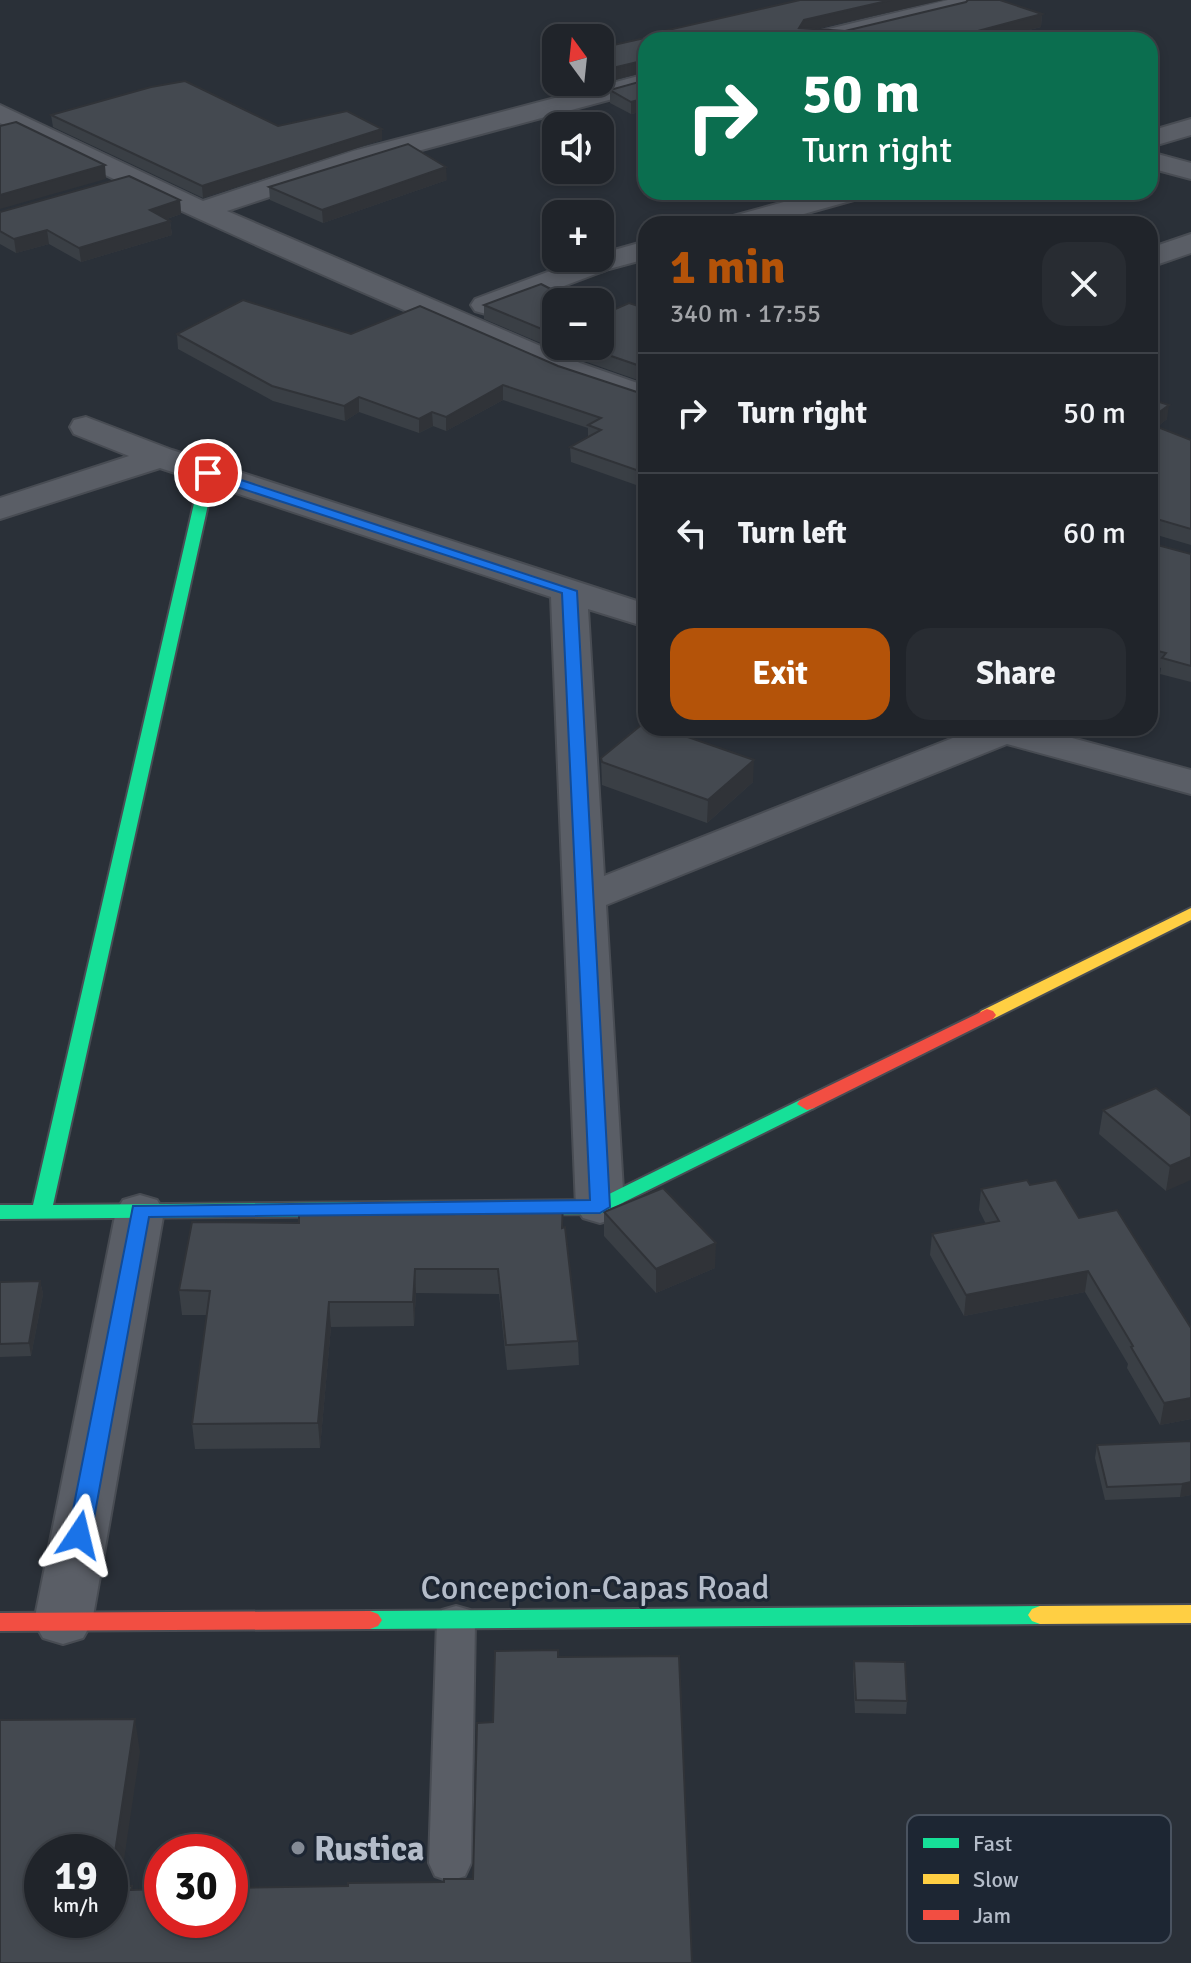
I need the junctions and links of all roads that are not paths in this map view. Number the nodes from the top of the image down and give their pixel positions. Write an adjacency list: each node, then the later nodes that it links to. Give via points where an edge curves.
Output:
1 (966, 0): 2 (street)
2 (846, 32)
3 (638, 84): 12 (street, via 363,157)
4 (0, 113): 9 (street)
5 (1191, 127): 6 (street)
6 (1158, 137)
7 (1158, 162): 8 (street)
8 (1191, 171)
9 (133, 180): 10 (lane); 12 (street)
10 (104, 188)
11 (826, 200): 13 (street)
12 (202, 210): 17 (street)
13 (775, 216)
14 (1191, 243): 16 (street)
15 (638, 252): 17 (street)
16 (1158, 255)
17 (453, 317): 18 (street, via 569,370)
18 (638, 394)
19 (86, 427): 20 (street)
20 (160, 457): 21 (street); 22 (street)
21 (208, 473): 23 (street); 33 (street)
22 (0, 509)
23 (569, 591): 24 (street); 28 (street)
24 (638, 613)
25 (982, 736): 28 (street)
26 (1019, 736): 27 (street)
27 (1191, 782)
28 (585, 898): 30 (street)
29 (1191, 913): 30 (street)
30 (600, 1207): 31 (street)
31 (140, 1211): 33 (street); 37 (street)
32 (0, 1212): 33 (street)
33 (41, 1212)
34 (1191, 1614): 35 (street, Concepcion-Capas Road)
35 (456, 1621): 37 (street, Concepcion-Capas Road); 38 (lane)
36 (0, 1622): 37 (street, Concepcion-Capas Road)
37 (63, 1622)
38 (450, 1863)

